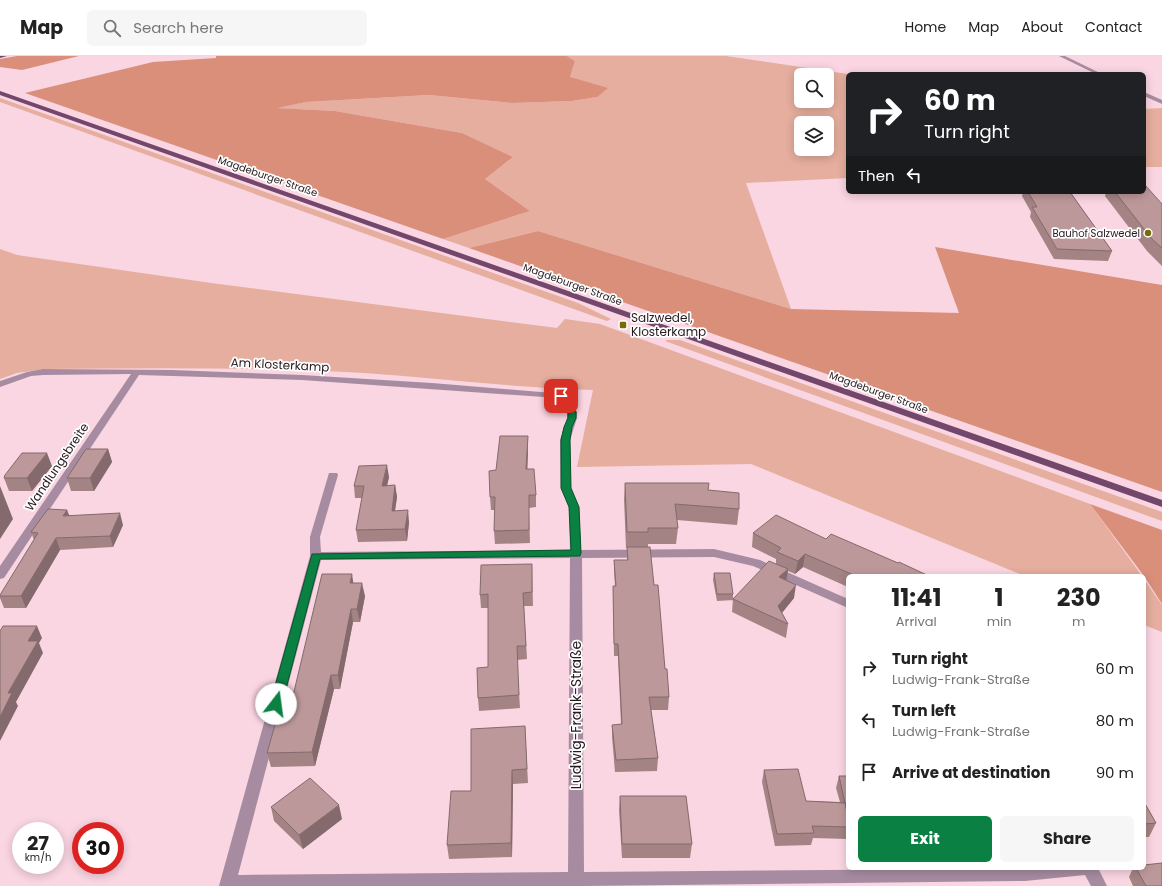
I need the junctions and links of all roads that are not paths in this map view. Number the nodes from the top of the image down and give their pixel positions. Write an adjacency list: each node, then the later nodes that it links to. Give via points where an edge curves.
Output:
1 (5, 56): 3 (main road)
2 (1061, 56): 4 (street)
3 (0, 57)
4 (1096, 72)
5 (0, 93): 12 (main road, Magdeburger Straße)
6 (1146, 95): 7 (street)
7 (1162, 102)
8 (136, 373): 9 (street, Am Klosterkamp, via 42,372); 10 (street, Am Klosterkamp, via 411,383); 15 (street, Wandlungsbreite)
9 (0, 384)
10 (561, 396): 13 (street, Ludwig-Frank-Straße, via 572,412 565,440 566,488 574,507)
11 (333, 475): 14 (street, via 315,537)
12 (1162, 504)
13 (576, 553): 14 (street); 16 (street, via 689,552 734,556 756,563); 19 (street, Ludwig-Frank-Straße)
14 (316, 556): 20 (street)
15 (0, 576)
16 (846, 603)
17 (1068, 870): 19 (street, via 1025,874)
18 (1091, 870): 21 (street)
19 (576, 882): 20 (street)
20 (228, 884)
21 (1099, 886)

